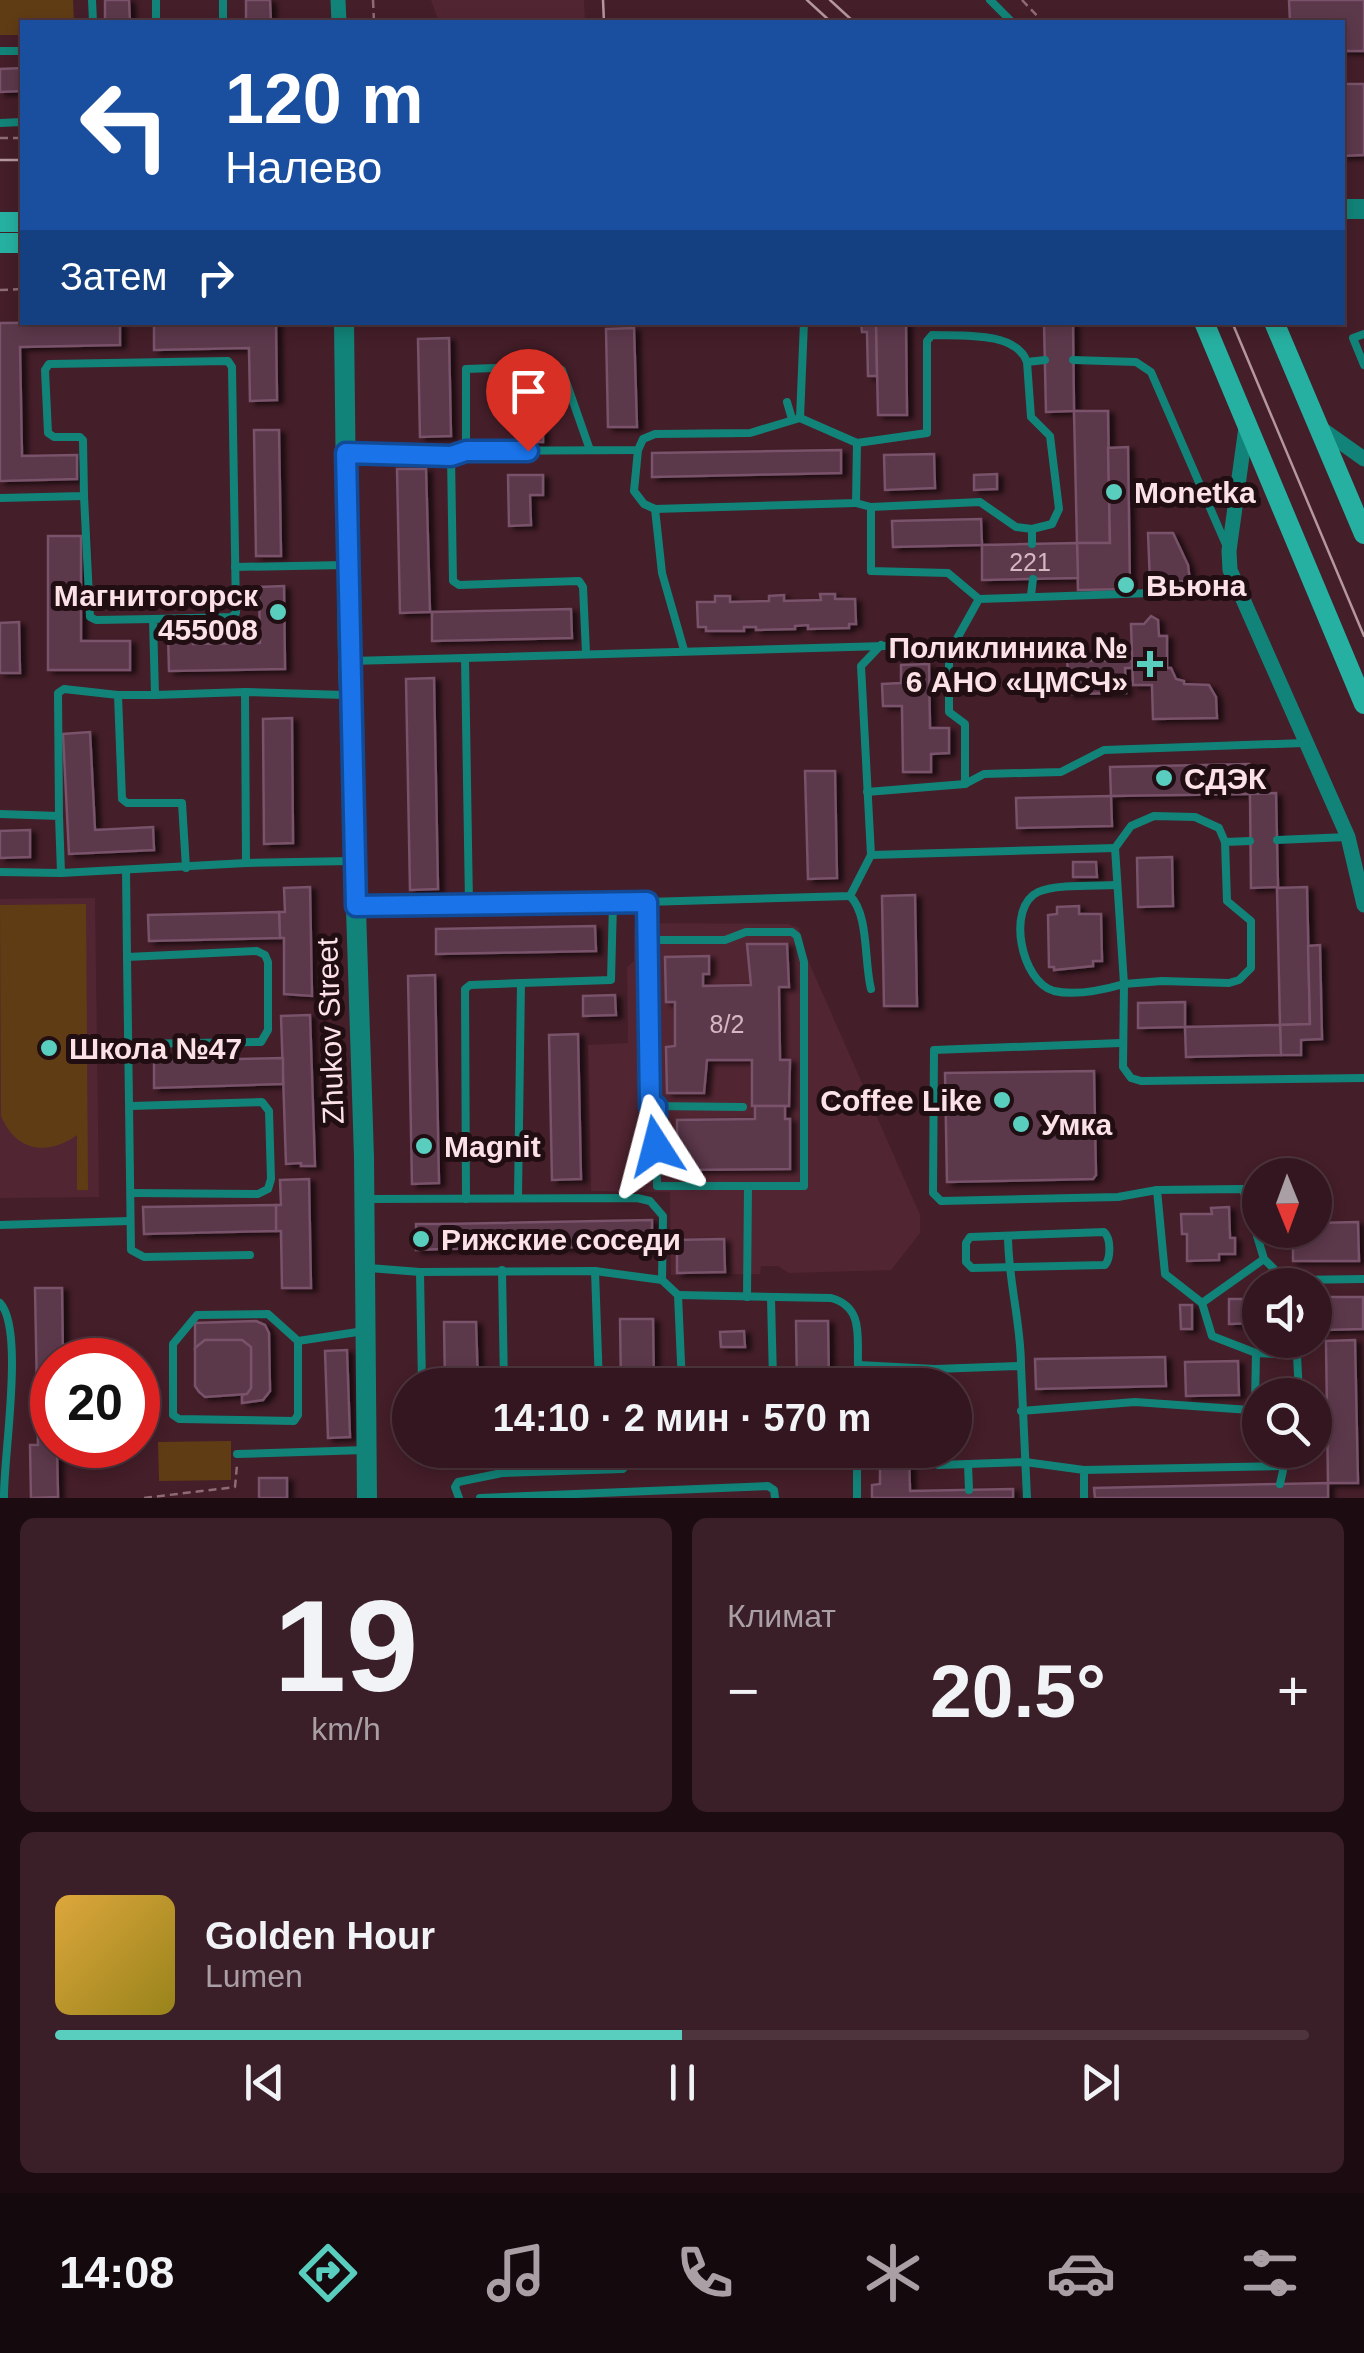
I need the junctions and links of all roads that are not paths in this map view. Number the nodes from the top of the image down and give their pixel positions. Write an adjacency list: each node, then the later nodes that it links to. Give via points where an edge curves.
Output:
1 (990, 0): 2 (lane)
2 (1010, 20)
3 (344, 325): 20 (street, Zhukov Street)
4 (804, 325): 13 (lane)
5 (1205, 325): 14 (main road)
6 (1275, 325): 15 (main road)
7 (1364, 334): 11 (lane, via 1353,338)
8 (1045, 360): 10 (lane)
9 (1074, 360): 31 (lane, via 1136,362 1152,372)
10 (1027, 362): 16 (lane, via 1015,344 932,335 927,433); 28 (lane, via 1031,415 1050,434 1059,509 1052,524)
11 (1364, 365)
12 (787, 402): 13 (lane)
13 (796, 418): 16 (lane); 18 (lane, via 750,433 655,434)
14 (1246, 425): 31 (street); 49 (main road)
15 (1319, 428): 22 (street); 29 (main road)
16 (857, 442): 25 (lane)
17 (590, 450): 18 (lane); 19 (lane); 19 (lane, via 556,366 466,369)
18 (638, 450): 27 (lane, via 634,491)
19 (466, 451): 21 (lane)
20 (346, 453): 21 (lane); 32 (street, Zhukov Street)
21 (451, 456): 42 (lane, via 453,581 581,582)
22 (1364, 459)
23 (84, 496): 24 (lane); 33 (lane, via 83,440 48,433 47,365 228,361); 38 (lane, via 90,616)
24 (0, 498)
25 (856, 503): 26 (lane); 27 (lane)
26 (871, 507): 28 (lane, via 980,502); 37 (lane, via 871,571 948,573)
27 (655, 509): 41 (lane, via 662,573)
28 (1032, 529): 30 (lane)
29 (1364, 534)
30 (1032, 544)
31 (1229, 551): 35 (street)
32 (347, 566): 33 (lane); 44 (street, Zhukov Street)
33 (236, 567): 38 (lane, via 233,617)
34 (1033, 579): 36 (lane)
35 (1236, 590): 36 (lane); 50 (street)
36 (1031, 595): 37 (lane)
37 (979, 599): 39 (lane, via 954,644)
38 (153, 619): 47 (lane)
39 (938, 644): 40 (lane); 51 (lane, via 950,657 949,712 965,724)
40 (881, 645): 41 (lane); 52 (lane, via 862,666)
41 (684, 650): 42 (lane)
42 (586, 652): 43 (lane)
43 (465, 658): 44 (lane); 70 (lane)
44 (348, 661): 48 (street, Zhukov Street)
45 (244, 692): 47 (lane); 48 (lane); 62 (lane)
46 (118, 695): 47 (lane); 54 (lane, via 58,693); 63 (lane, via 122,799 182,803)
47 (155, 695)
48 (350, 695): 61 (street, Zhukov Street)
49 (1364, 704)
50 (1304, 743): 51 (lane, via 1104,750 1062,772 984,774); 55 (street)
51 (965, 784): 52 (lane)
52 (867, 792): 60 (lane)
53 (0, 814): 54 (lane)
54 (60, 816): 66 (lane)
55 (1348, 837): 56 (lane); 72 (street)
56 (1276, 840)
57 (1250, 841): 58 (lane)
58 (1224, 842): 59 (lane, via 1208,820 1154,816 1130,826); 77 (lane, via 1227,900 1251,922 1251,968 1229,983)
59 (1115, 848): 60 (lane); 67 (lane)
60 (871, 855): 68 (lane)
61 (354, 862): 62 (lane); 73 (street, Zhukov Street)
62 (246, 863): 63 (lane)
63 (186, 868): 64 (lane)
64 (126, 870): 66 (lane); 75 (lane)
65 (0, 872): 66 (lane)
66 (61, 873)
67 (1116, 885): 77 (lane); 77 (lane, via 1042,890 1030,897 1021,910 1022,945 1040,982 1053,990)
68 (850, 896): 69 (lane); 78 (lane, via 862,912)
69 (647, 902): 71 (lane); 74 (lane)
70 (469, 904): 71 (lane); 73 (lane)
71 (613, 904): 76 (lane, via 611,980)
72 (1364, 905)
73 (356, 906): 89 (street, Zhukov Street)
74 (648, 940): 83 (lane, via 650,1106); 85 (lane, via 725,940 746,932 798,936 804,962 804,1186)
75 (127, 956): 80 (lane); 80 (lane, via 257,952 268,962 268,1030 260,1042)
76 (521, 983): 88 (lane); 90 (lane, via 465,989)
77 (1124, 984): 79 (lane)
78 (870, 989)
79 (1122, 1043): 81 (lane, via 1123,1067 1141,1081); 86 (lane, via 934,1050 932,1193 941,1201 1118,1198)
80 (130, 1044): 82 (lane)
81 (1364, 1078)
82 (130, 1106): 87 (lane); 87 (lane, via 262,1102 269,1111 271,1179 258,1194)
83 (656, 1106): 84 (lane); 85 (lane, via 656,1186)
84 (743, 1107)
85 (748, 1186): 104 (lane)
86 (1158, 1190): 95 (lane, via 1242,1190); 107 (lane, via 1164,1274)
87 (132, 1193): 91 (lane)
88 (518, 1197): 90 (lane); 102 (lane, via 650,1202 663,1216)
89 (365, 1199): 90 (lane); 96 (street, Zhukov Street)
90 (466, 1199)
91 (130, 1221): 92 (lane); 94 (lane, via 130,1244 139,1256)
92 (0, 1225)
93 (1008, 1236): 97 (lane); 97 (lane, via 972,1236 966,1262 970,1268); 97 (lane, via 1104,1232 1108,1238 1102,1265)
94 (250, 1255)
95 (1264, 1259): 101 (lane, via 1283,1278); 107 (lane)
96 (365, 1268): 100 (lane); 108 (street, Zhukov Street)
97 (1008, 1268): 113 (lane)
98 (502, 1270): 99 (lane); 100 (lane); 115 (lane)
99 (595, 1271): 102 (lane); 116 (lane)
100 (420, 1272): 114 (lane)
101 (1364, 1279)
102 (662, 1280): 103 (lane)
103 (678, 1295): 104 (lane); 117 (lane)
104 (747, 1297): 105 (lane)
105 (772, 1298): 112 (lane, via 844,1302 856,1316); 118 (lane)
106 (0, 1303): 134 (lane, via 10,1319)
107 (1202, 1303): 110 (lane, via 1212,1336)
108 (364, 1331): 109 (lane); 122 (street, Zhukov Street)
109 (298, 1341): 109 (lane, via 268,1314 196,1315 173,1344 173,1415 294,1421)
110 (1242, 1348)
111 (1256, 1358): 121 (lane, via 1250,1410 1135,1402)
112 (858, 1365): 119 (lane)
113 (1021, 1366): 120 (lane); 121 (lane)
114 (422, 1368)
115 (504, 1368)
116 (598, 1368)
117 (681, 1368)
118 (772, 1368)
119 (916, 1368)
120 (964, 1368)
121 (1021, 1411): 124 (lane)
122 (366, 1450): 123 (lane); 138 (street, Zhukov Street)
123 (237, 1454)
124 (1025, 1462): 125 (lane); 132 (lane); 143 (lane)
125 (972, 1464)
126 (1242, 1467): 132 (lane)
127 (502, 1468): 133 (lane)
128 (622, 1468): 133 (lane)
129 (857, 1468): 142 (lane)
130 (968, 1468): 136 (lane)
131 (1284, 1468): 135 (lane)
132 (1084, 1470): 144 (lane)
133 (502, 1474): 139 (lane, via 458,1482)
134 (2, 1484): 137 (lane)
135 (1280, 1484)
136 (969, 1490)
137 (4, 1498)
138 (367, 1498)
139 (459, 1498)
140 (480, 1498): 141 (lane, via 768,1486)
141 (774, 1498)
142 (856, 1498)
143 (1027, 1498)
144 (1084, 1498)

